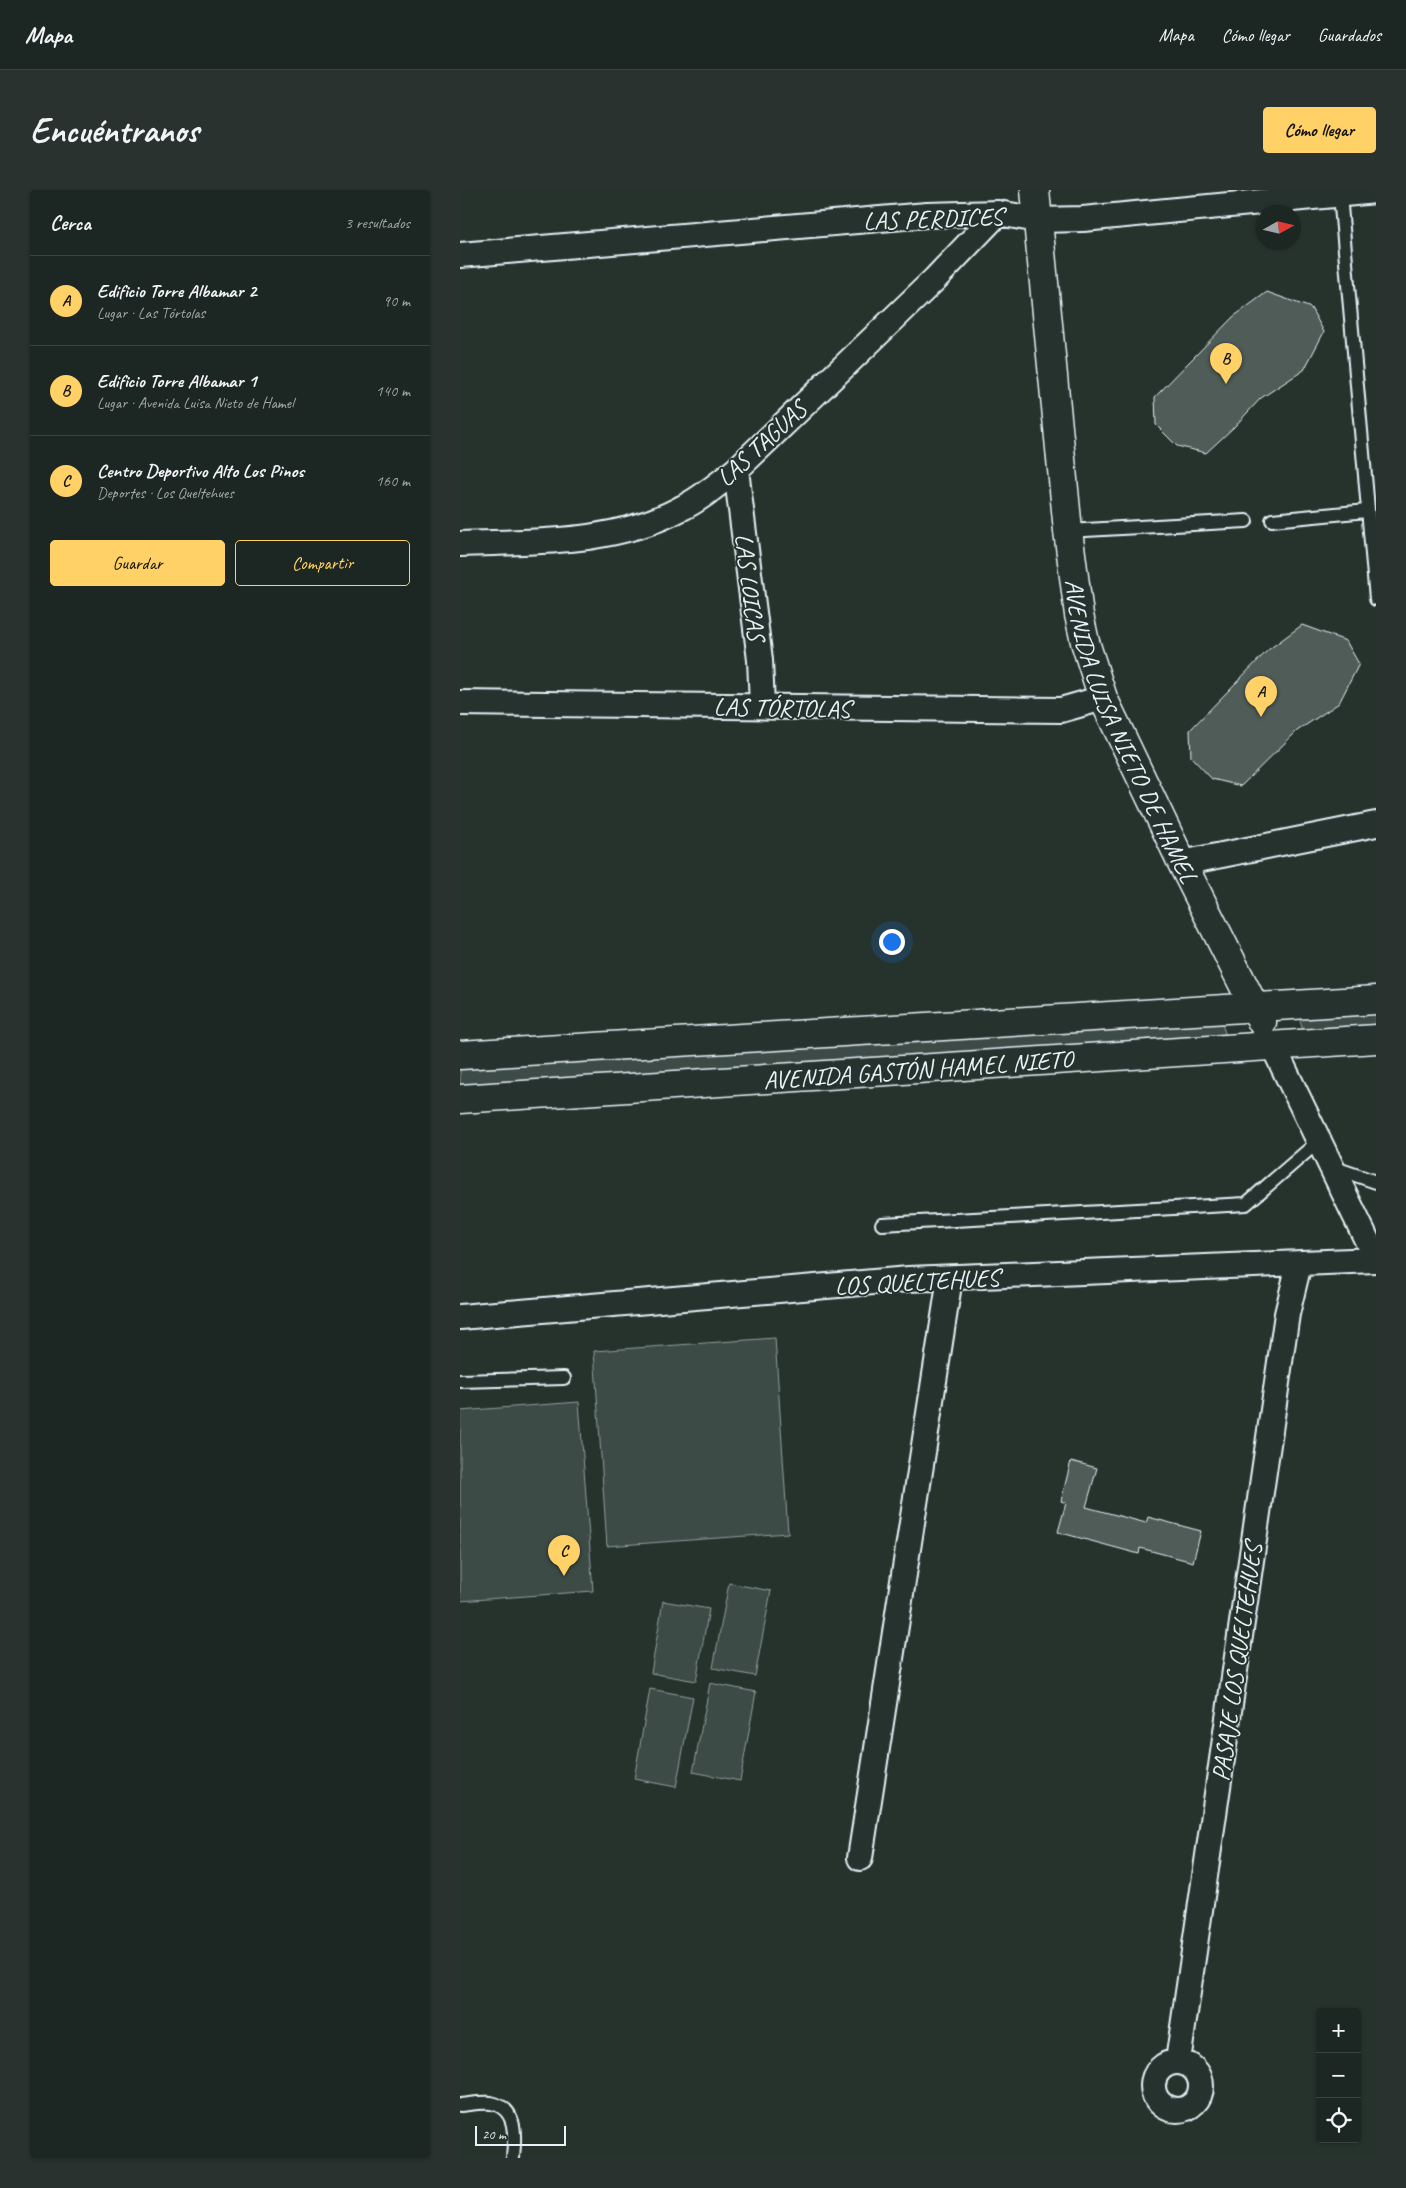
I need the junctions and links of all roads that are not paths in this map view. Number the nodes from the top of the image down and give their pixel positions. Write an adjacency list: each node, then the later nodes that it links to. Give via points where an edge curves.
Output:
1 (1035, 190): 5 (main road, AVENIDA LUISA NIETO DE HAMEL)
2 (1376, 191): 3 (street, LAS PERDICES)
3 (1340, 195): 5 (street, LAS PERDICES, via 1083,219); 8 (lane)
4 (998, 213): 5 (street, LAS PERDICES); 6 (street, LAS PERDICES, via 918,215); 7 (street, LAS TAGUAS, via 935,279)
5 (1038, 220): 11 (main road, AVENIDA LUISA NIETO DE HAMEL)
6 (460, 255)
7 (736, 470): 12 (street, LAS TAGUAS, via 680,509 620,532 589,538); 16 (street, LAS LOICAS, via 760,660)
8 (1367, 511): 9 (lane); 13 (lane)
9 (1272, 520)
10 (1246, 521): 11 (lane)
11 (1068, 531): 14 (main road, AVENIDA LUISA NIETO DE HAMEL, via 1079,615)
12 (460, 544)
13 (1376, 598)
14 (1103, 698): 16 (street, LAS TÓRTOLAS, via 1061,710); 18 (main road, AVENIDA LUISA NIETO DE HAMEL)
15 (460, 703): 16 (street, LAS TÓRTOLAS)
16 (762, 706)
17 (1376, 824): 18 (street)
18 (1182, 863): 20 (main road, AVENIDA LUISA NIETO DE HAMEL)
19 (1376, 1000): 20 (main road, AVENIDA GASTÓN HAMEL NIETO)
20 (1254, 1008): 22 (main road, AVENIDA LUISA NIETO DE HAMEL); 23 (main road, AVENIDA GASTÓN HAMEL NIETO)
21 (1376, 1039): 22 (main road, AVENIDA GASTÓN HAMEL NIETO)
22 (1274, 1046): 24 (main road, AVENIDA GASTÓN HAMEL NIETO); 25 (street, AVENIDA LUISA NIETO DE HAMEL)
23 (460, 1055)
24 (460, 1099)
25 (1319, 1141): 26 (street, AVENIDA LUISA NIETO DE HAMEL); 28 (lane, via 1246,1204)
26 (1332, 1167): 27 (lane); 29 (street, AVENIDA LUISA NIETO DE HAMEL)
27 (1376, 1182)
28 (882, 1224)
29 (1376, 1259): 30 (street, LOS QUELTEHUES)
30 (1298, 1264): 31 (street, LOS QUELTEHUES); 36 (street, PASAJE LOS QUELTEHUES, via 1287,1314)
31 (950, 1278): 32 (street, LOS QUELTEHUES, via 899,1279); 35 (street)
32 (460, 1317)
33 (564, 1378): 34 (lane)
34 (460, 1381)
35 (860, 1858)
36 (1178, 2061)
37 (460, 2105): 38 (lane, via 490,2103 504,2109 514,2125)
38 (513, 2158)

